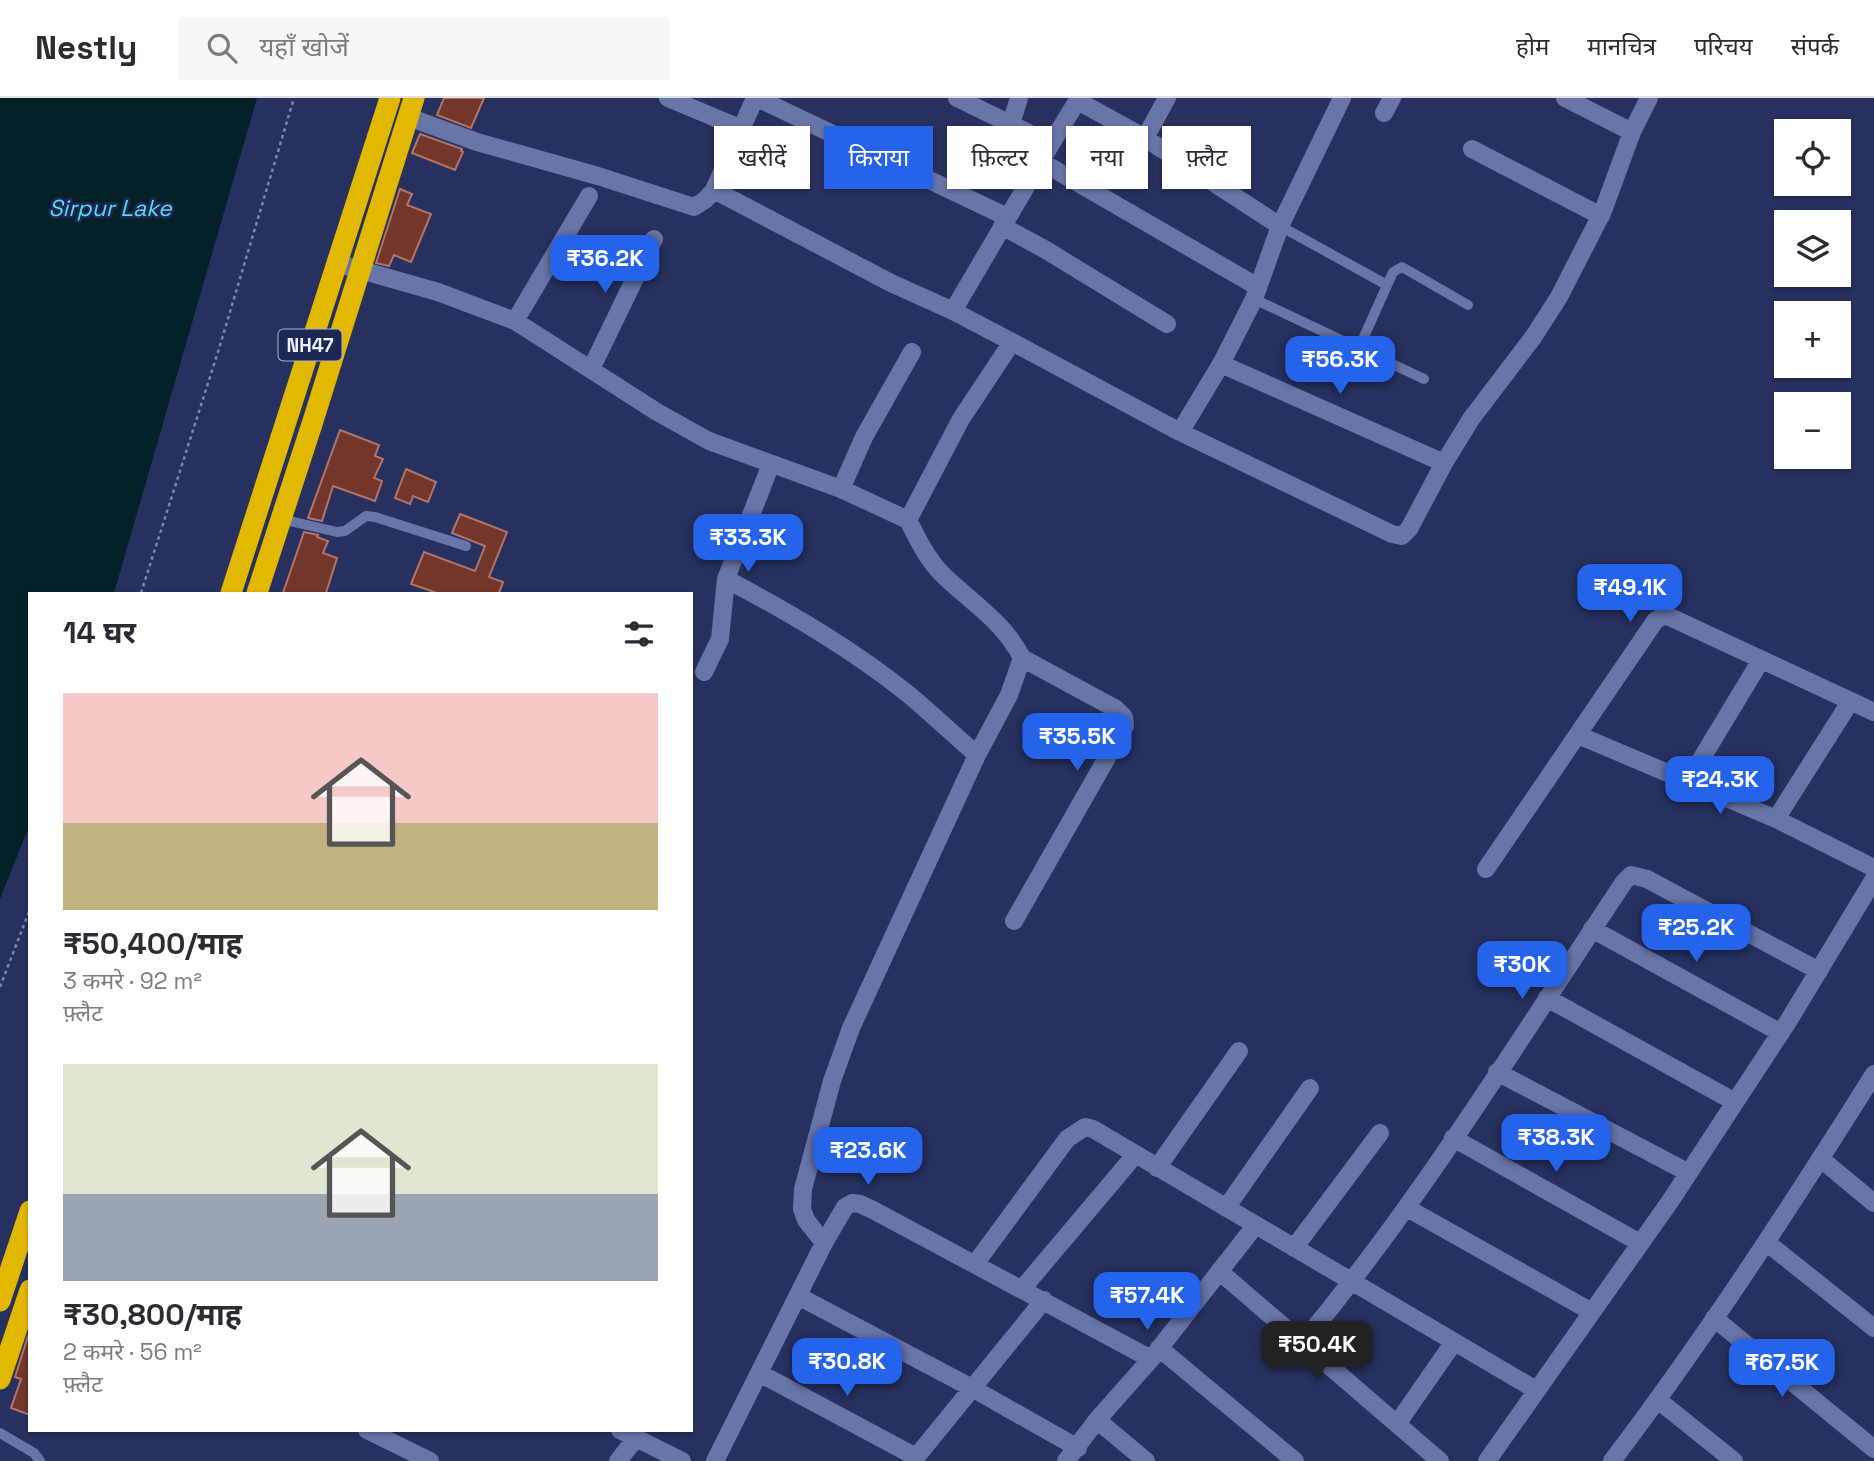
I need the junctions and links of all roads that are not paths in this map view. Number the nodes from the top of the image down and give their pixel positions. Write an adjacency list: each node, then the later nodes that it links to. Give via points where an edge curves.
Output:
1 (390, 98): 30 (highway, NH47)
2 (668, 98): 13 (street)
3 (756, 98): 14 (street); 27 (street)
4 (957, 98): 12 (street)
5 (1019, 98): 12 (street)
6 (1167, 98): 18 (street)
7 (1342, 98): 28 (street)
8 (1565, 98): 17 (street)
9 (1649, 98): 17 (street)
10 (1079, 99): 16 (street); 20 (street)
11 (411, 107): 24 (street, via 477,142 694,207); 31 (highway, NH47)
12 (1011, 124): 15 (street)
13 (735, 126)
14 (743, 126)
15 (1015, 126)
16 (1125, 126)
17 (1632, 132): 26 (street)
18 (1148, 133)
19 (1148, 140): 28 (street)
20 (1052, 142)
21 (1472, 149): 26 (street)
22 (1052, 168): 33 (street)
23 (1023, 189): 27 (street)
24 (713, 191): 35 (street, via 891,284)
25 (589, 196): 36 (street)
26 (1601, 216): 45 (street, via 1559,297)
27 (1004, 221): 35 (street); 37 (street)
28 (1280, 226): 32 (lane); 33 (street)
29 (654, 239): 42 (street)
30 (336, 263): 31 (street); 52 (highway, NH47)
31 (361, 270): 36 (street); 48 (highway, NH47)
32 (1387, 285): 34 (lane, via 1393,272 1402,267); 39 (lane)
33 (1256, 293): 39 (lane); 41 (street)
34 (1468, 305)
35 (953, 311): 38 (street)
36 (515, 321): 42 (street)
37 (1167, 324)
38 (1012, 342): 44 (street); 49 (street, via 961,419)
39 (1359, 348): 43 (lane)
40 (912, 352): 47 (street, via 864,437)
41 (1221, 365): 44 (street); 45 (street)
42 (591, 369): 46 (street, via 709,441)
43 (1424, 379)
44 (1180, 432): 45 (street, via 1402,536)
45 (1444, 463)
46 (771, 464): 47 (street); 51 (street)
47 (841, 489): 49 (street)
48 (280, 519): 50 (lane, via 337,532 366,516 375,517); 53 (highway, NH47)
49 (908, 520): 54 (street, via 935,566 1003,628)
50 (466, 546)
51 (726, 579): 56 (street, via 720,639); 60 (street, via 844,647 908,694)
52 (231, 592)
53 (257, 592)
54 (1023, 658): 60 (street); 66 (street, via 1116,709 1125,726)
55 (1761, 660): 57 (street); 59 (street, via 1662,616); 61 (street)
56 (704, 672)
57 (1850, 702): 58 (street); 62 (street)
58 (1874, 712)
59 (1578, 735): 61 (street); 64 (street)
60 (977, 755): 88 (street, via 851,1028 832,1081 803,1189 802,1209)
61 (1688, 781): 62 (street)
62 (1776, 819): 63 (street)
63 (1874, 868)
64 (1486, 869)
65 (1874, 879): 68 (street)
66 (1014, 921)
67 (1592, 929): 68 (street, via 1632,876 1647,879); 69 (street); 70 (street)
68 (1819, 971): 70 (street)
69 (1547, 998): 72 (street); 75 (street)
70 (1781, 1033): 75 (street)
71 (1238, 1051): 80 (street)
72 (1497, 1072): 77 (street); 81 (street)
73 (1874, 1074): 79 (street)
74 (1310, 1088): 83 (street)
75 (1735, 1102): 81 (street)
76 (1380, 1133): 90 (street)
77 (1453, 1138): 84 (street); 89 (street)
78 (1135, 1155): 80 (street); 91 (street, via 1093,1129 1077,1131); 94 (street)
79 (1821, 1159): 82 (street); 87 (street)
80 (1157, 1168): 83 (street)
81 (1689, 1173): 89 (street)
82 (1874, 1203)
83 (1226, 1208): 86 (street)
84 (1407, 1208): 93 (street); 99 (street)
85 (28, 1217): 98 (highway)
86 (1255, 1226): 90 (street); 92 (street)
87 (1766, 1242): 100 (street); 101 (street)
88 (824, 1243): 91 (street, via 845,1207 860,1204); 96 (street)
89 (1640, 1243): 99 (street)
90 (1294, 1248): 93 (street)
91 (975, 1264): 94 (street)
92 (1220, 1272): 103 (street); 104 (street)
93 (1353, 1281): 102 (street); 103 (street)
94 (1022, 1289): 97 (street)
95 (28, 1296): 106 (highway)
96 (798, 1296): 105 (street); 107 (street)
97 (1044, 1300): 104 (street); 107 (street)
98 (0, 1301)
99 (1592, 1312): 108 (street)
100 (1714, 1318): 109 (street); 116 (street)
101 (1874, 1328)
102 (1454, 1342): 108 (street); 111 (street)
103 (1302, 1343): 111 (street)
104 (1155, 1353): 110 (street); 126 (street)
105 (759, 1373): 119 (street); 124 (street)
106 (0, 1379)
107 (972, 1388): 117 (street); 119 (street)
108 (1536, 1390): 128 (street)
109 (1658, 1400): 129 (street); 130 (street)
110 (1097, 1420): 117 (street); 125 (street)
111 (1397, 1424): 127 (street)
112 (371, 1432): 121 (street)
113 (624, 1432): 115 (street)
114 (0, 1433): 120 (lane)
115 (636, 1438): 122 (street); 123 (street)
116 (1874, 1449)
117 (1072, 1454)
118 (1874, 1457): 131 (street)
119 (915, 1459)
120 (40, 1461)
121 (430, 1461)
122 (618, 1461)
123 (682, 1461)
124 (715, 1461)
125 (1146, 1461)
126 (1295, 1461)
127 (1440, 1461)
128 (1488, 1461)
129 (1612, 1461)
130 (1734, 1461)
131 (1870, 1461)

